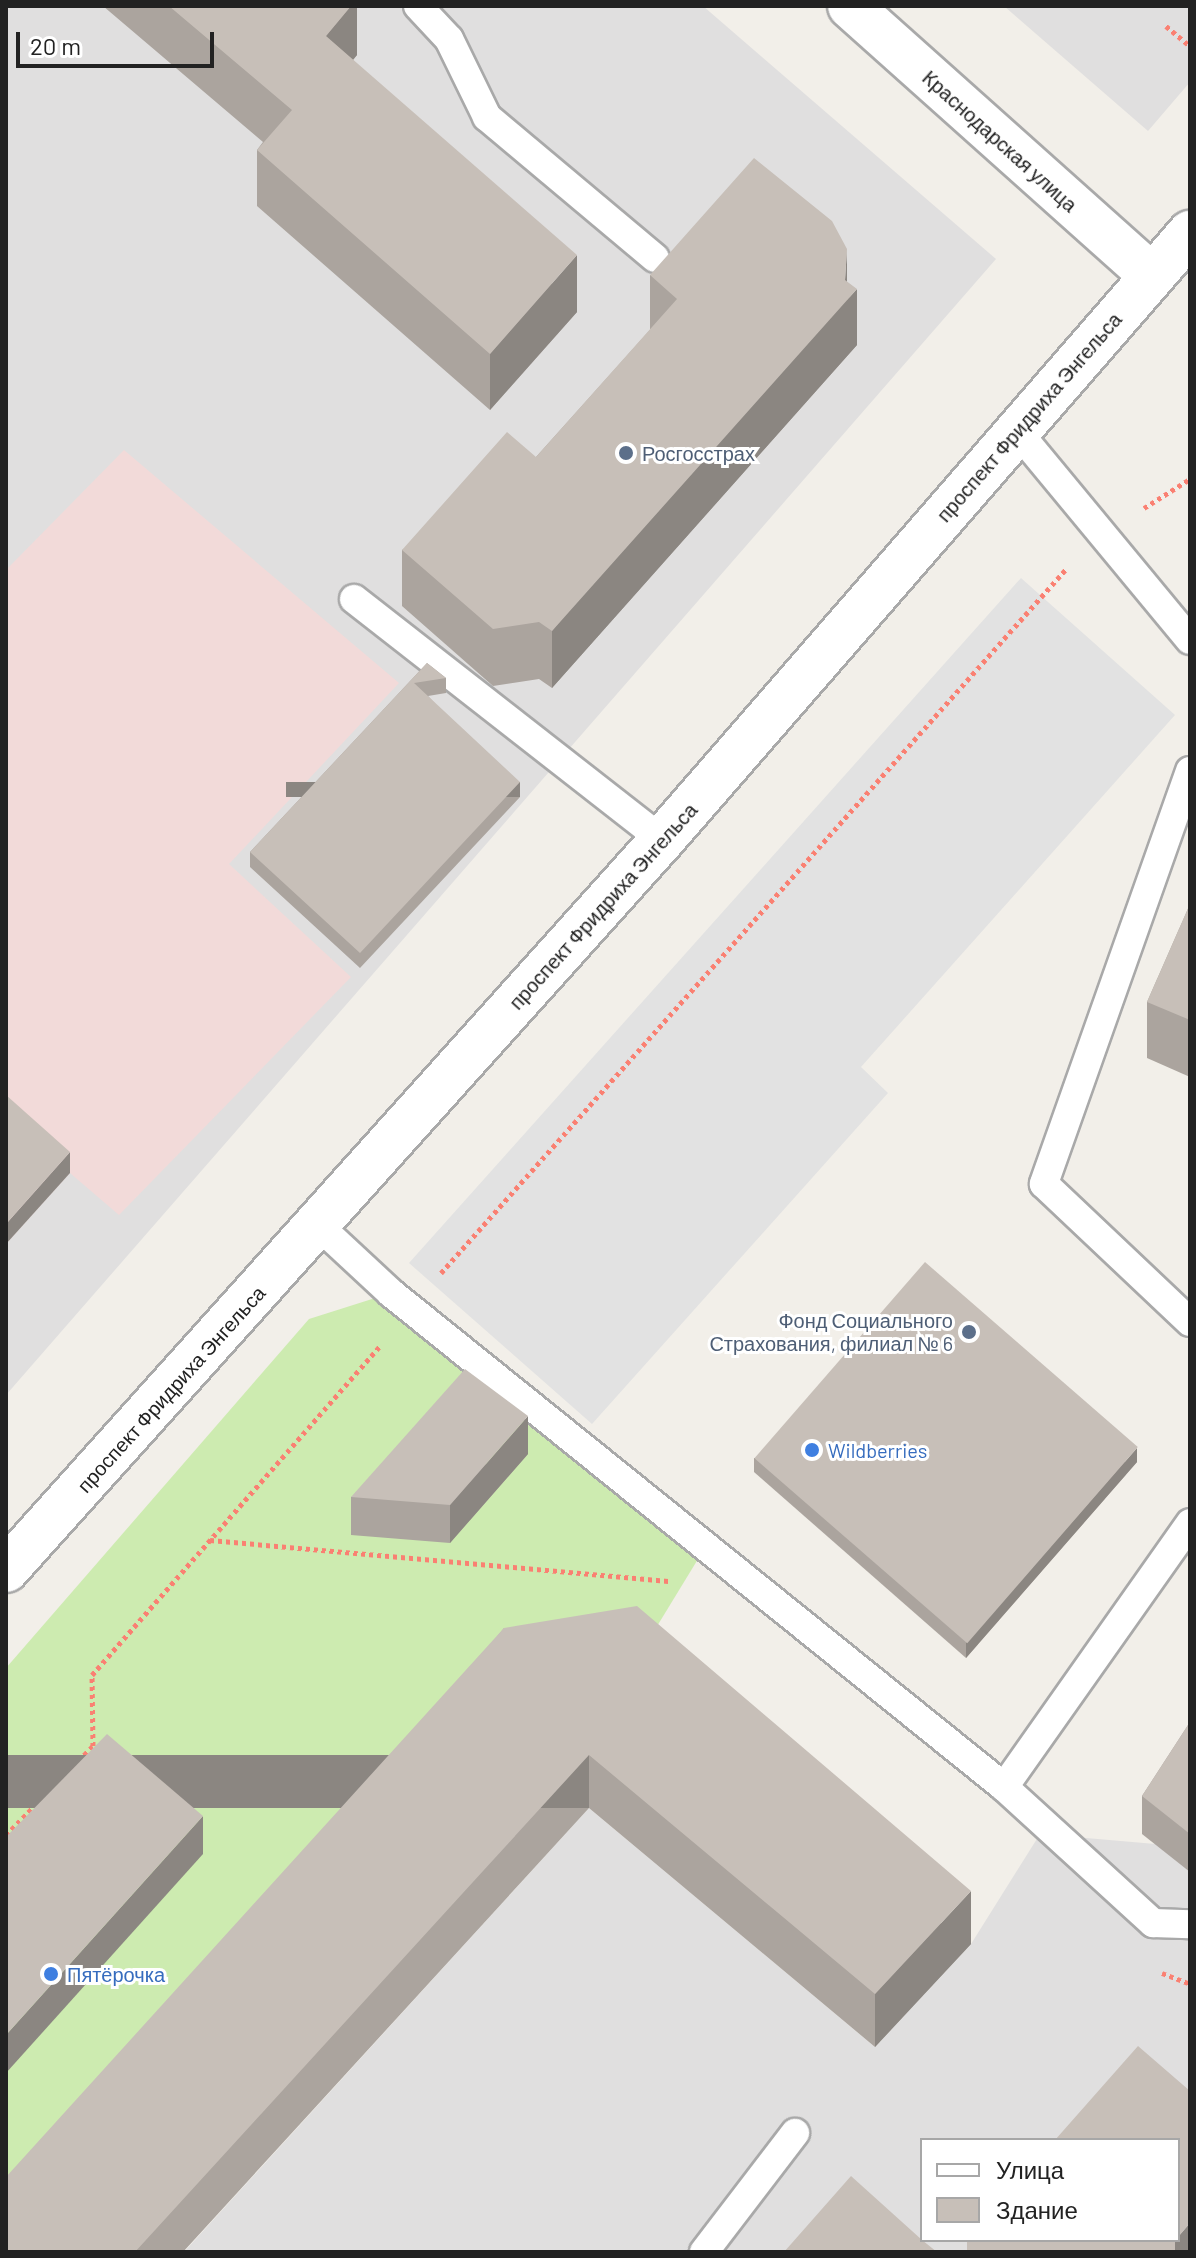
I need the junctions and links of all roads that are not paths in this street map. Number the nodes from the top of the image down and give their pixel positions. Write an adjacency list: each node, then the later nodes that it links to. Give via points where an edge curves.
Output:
1 (418, 6): 4 (lane, via 449,39 487,117)
2 (850, 6): 5 (street, Краснодарская улица)
3 (1190, 233): 5 (street, проспект Фридриха Энгельса)
4 (655, 258)
5 (1151, 275): 6 (street, проспект Фридриха Энгельса)
6 (1017, 431): 8 (lane, via 1102,540); 10 (street, проспект Фридриха Энгельса)
7 (354, 599): 10 (lane)
8 (1190, 640)
9 (1190, 771): 12 (lane, via 1044,1184)
10 (662, 840): 11 (street, проспект Фридриха Энгельса)
11 (319, 1226): 14 (street, проспект Фридриха Энгельса); 15 (lane, via 412,1308)
12 (1190, 1322)
13 (1190, 1523): 15 (lane)
14 (6, 1570)
15 (1004, 1787): 16 (lane, via 1153,1923)
16 (1190, 1924)
17 (795, 2133): 18 (lane)
18 (704, 2252)

